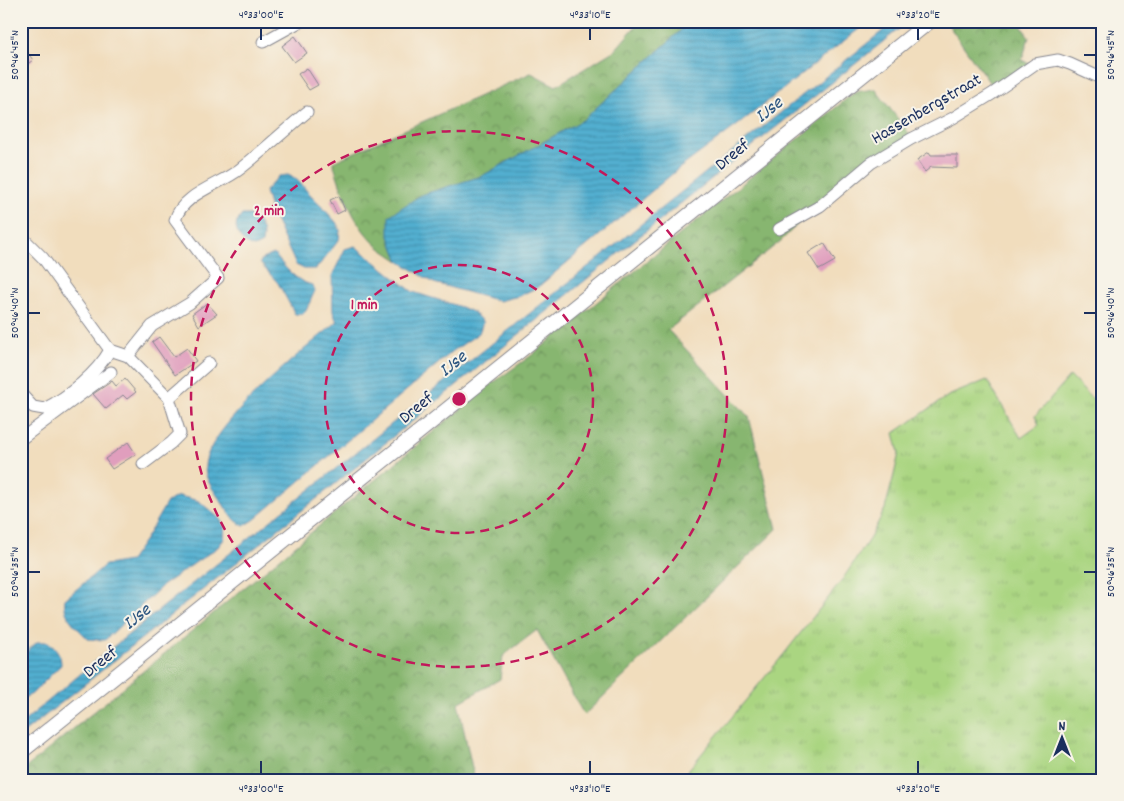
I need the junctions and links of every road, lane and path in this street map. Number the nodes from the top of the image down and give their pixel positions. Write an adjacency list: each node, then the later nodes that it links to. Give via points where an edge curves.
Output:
1 (301, 21): 3 (street)
2 (930, 21): 16 (main road, Dreef)
3 (263, 42)
4 (1103, 79): 6 (street, Hassenbergstraat, via 1058,60 1035,64 953,118 871,163 820,206)
5 (307, 112): 9 (street, via 239,170 193,197 177,214 175,220 218,278 190,303 152,326)
6 (780, 229)
7 (21, 236): 8 (street, via 43,258)
8 (110, 350): 9 (street); 12 (street, via 103,364 59,401 44,409 33,406)
9 (128, 356): 13 (street)
10 (209, 363): 13 (street)
11 (111, 372): 14 (street)
12 (21, 394)
13 (169, 398): 15 (street, via 180,434)
14 (21, 439)
15 (143, 464)
16 (21, 752)

